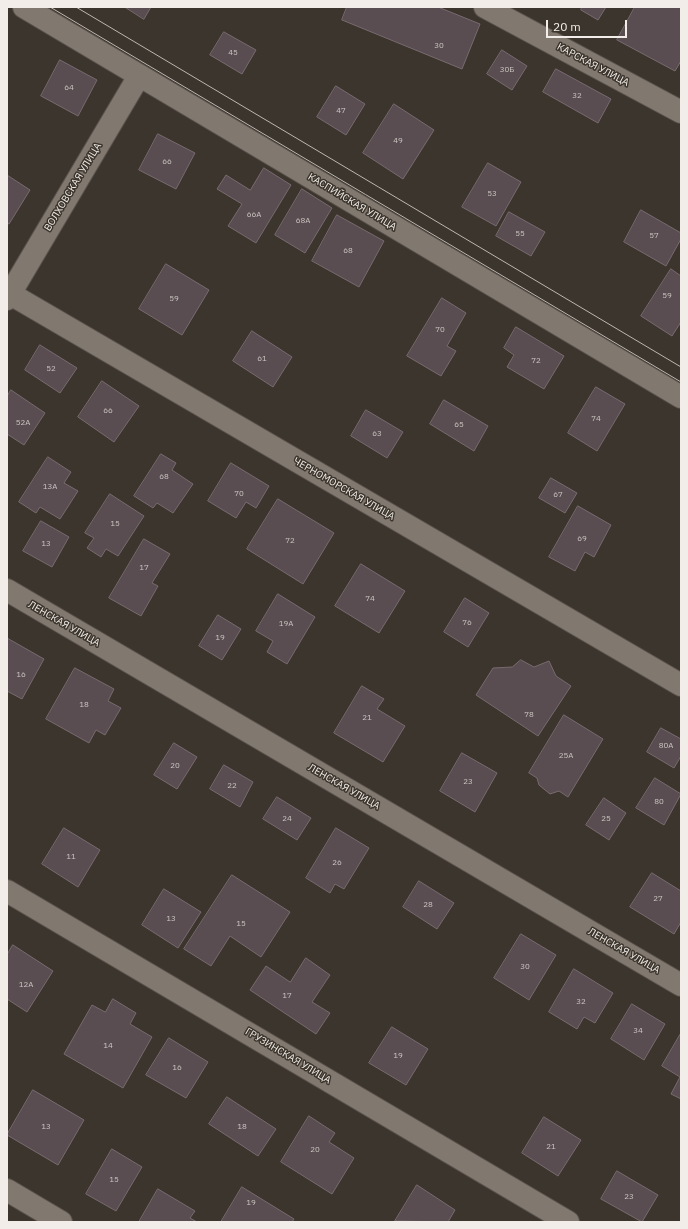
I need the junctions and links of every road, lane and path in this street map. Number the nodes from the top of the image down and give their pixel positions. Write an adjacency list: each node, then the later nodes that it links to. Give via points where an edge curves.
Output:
1 (24, 7): 3 (street, КАСПИЙСКАЯ УЛИЦА)
2 (485, 7): 4 (street, КАРСКАЯ УЛИЦА)
3 (139, 76): 5 (street, ВОЛХОВСКАЯ УЛИЦА); 6 (street, КАСПИЙСКАЯ УЛИЦА)
4 (681, 112)
5 (8, 295): 8 (street, ЧЕРНОМОРСКАЯ УЛИЦА)
6 (681, 397)
7 (7, 590): 10 (street, ЛЕНСКАЯ УЛИЦА)
8 (681, 685)
9 (7, 891): 13 (street, ГРУЗИНСКАЯ УЛИЦА)
10 (681, 984)
11 (7, 1190): 12 (street)
12 (61, 1222)
13 (568, 1222)

